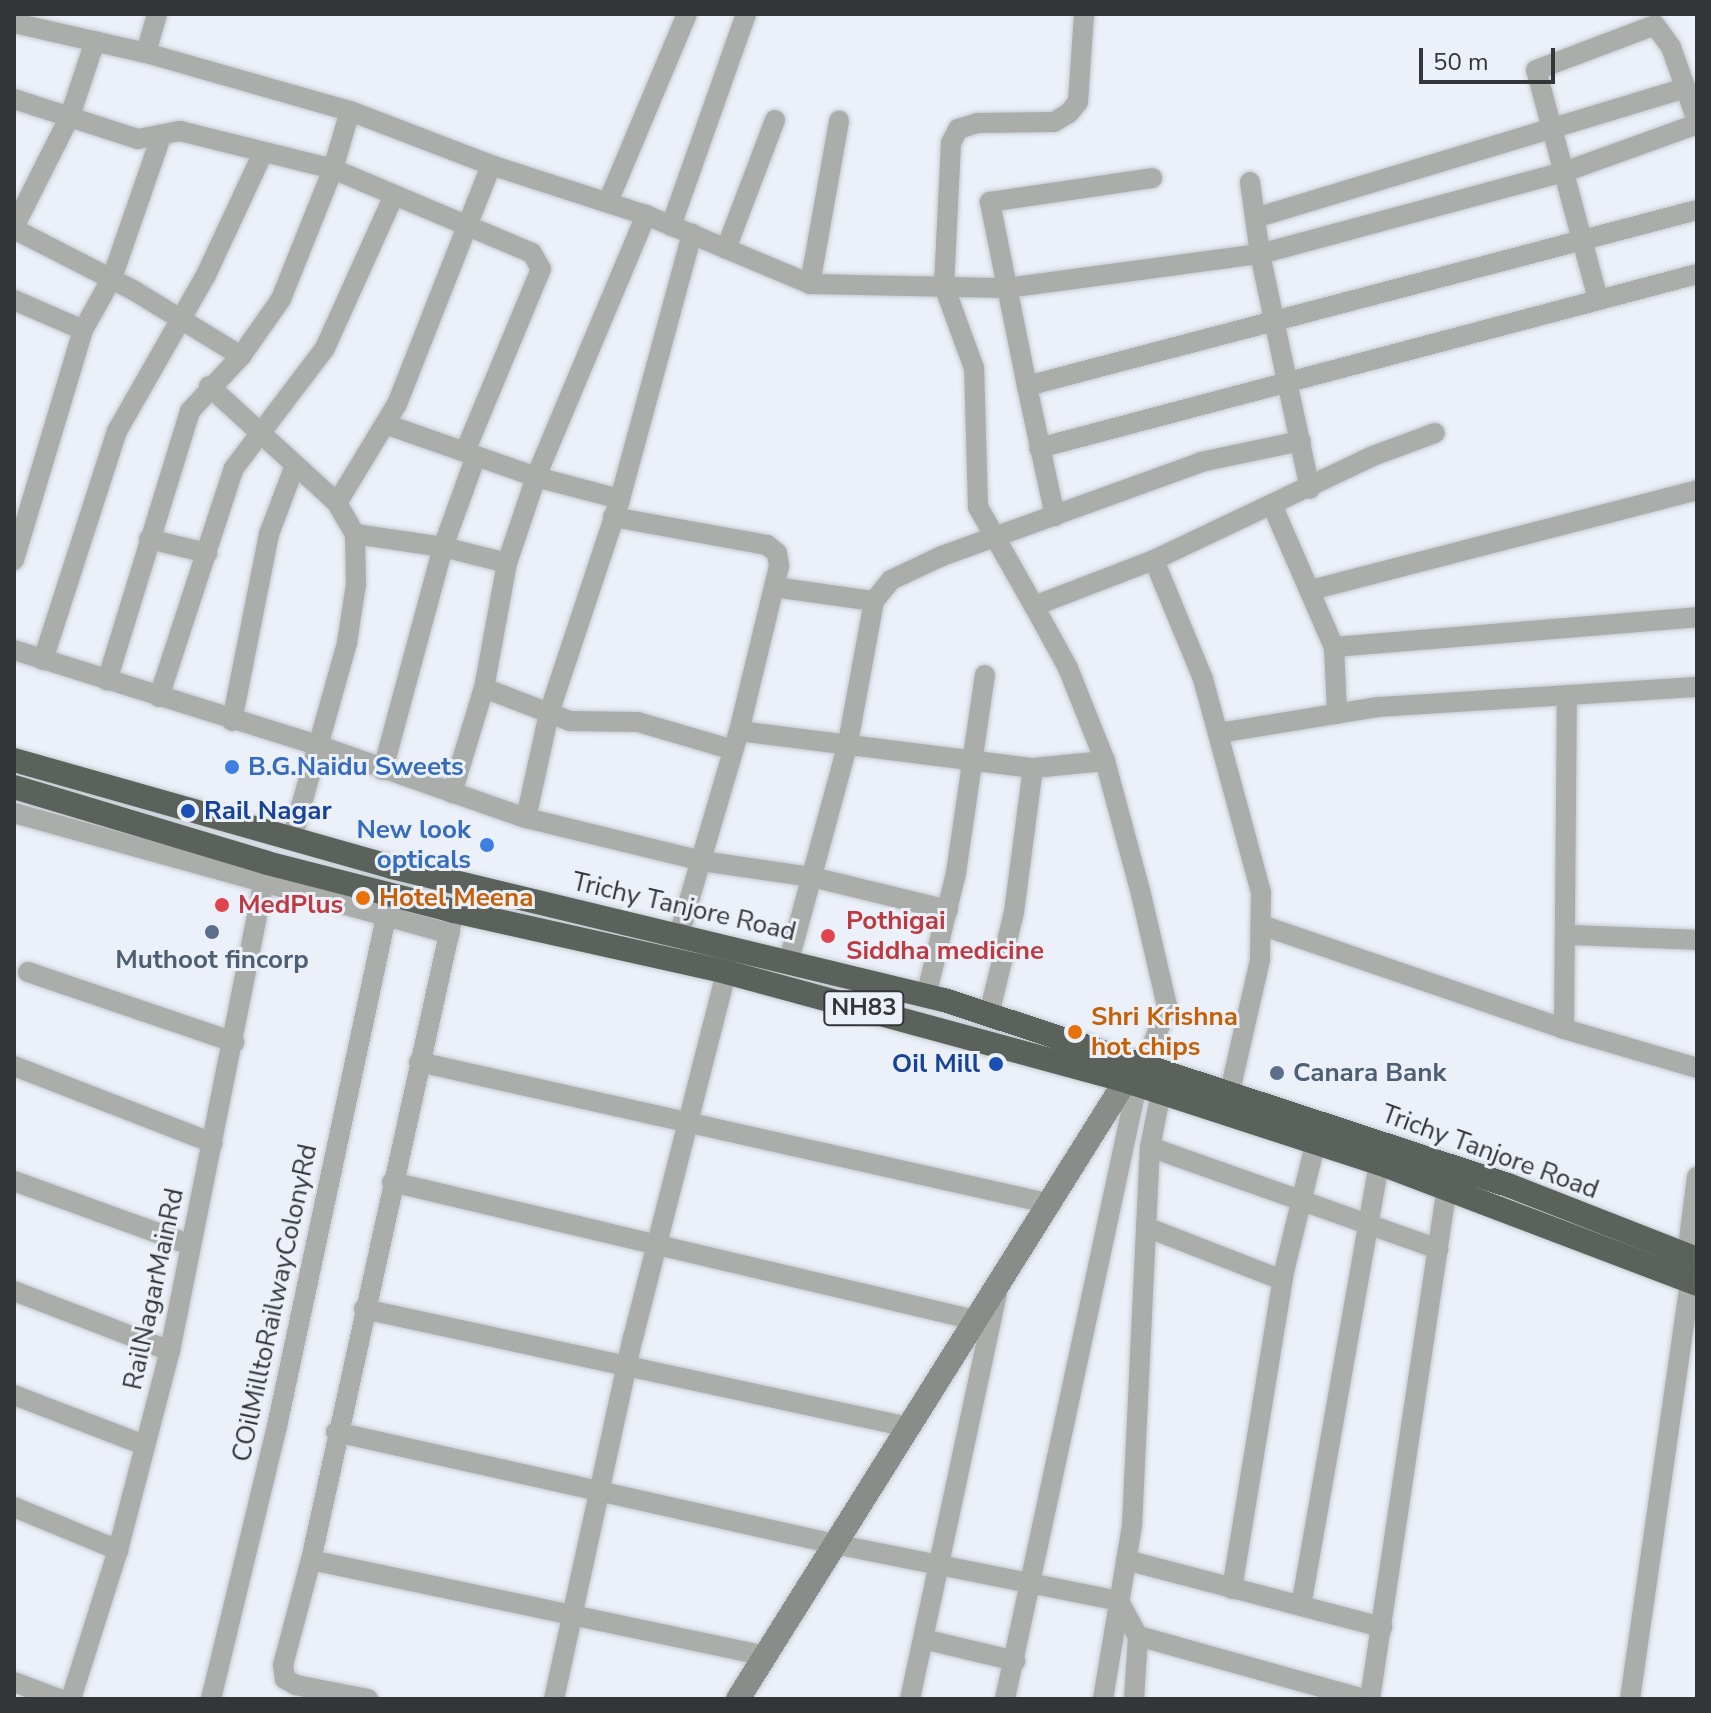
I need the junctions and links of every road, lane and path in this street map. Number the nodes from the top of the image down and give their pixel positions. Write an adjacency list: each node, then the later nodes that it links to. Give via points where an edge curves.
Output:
1 (157, 14): 7 (street)
2 (687, 14): 24 (street)
3 (746, 14): 28 (street)
4 (1084, 14): 38 (street, via 1078,102 1069,113 1054,122 978,123 958,129)
5 (14, 23): 6 (street)
6 (95, 41): 7 (street); 11 (street)
7 (146, 53): 10 (street)
8 (1686, 88): 14 (street); 15 (street); 15 (street, via 1661,29 1647,26 1536,70)
9 (14, 99): 11 (street)
10 (350, 111): 18 (street); 19 (street)
11 (70, 116): 16 (street, via 138,139); 29 (street)
12 (775, 120): 33 (street)
13 (839, 121): 37 (street)
14 (1697, 123): 20 (street)
15 (1550, 129): 20 (street); 27 (street)
16 (162, 134): 17 (street, via 204,136); 36 (street)
17 (262, 155): 19 (street); 42 (street, via 206,275)
18 (491, 165): 24 (street); 30 (street)
19 (333, 169): 23 (street); 45 (street, via 281,299)
20 (1564, 172): 32 (street); 34 (street)
21 (1152, 178): 39 (street, via 990,202)
22 (1250, 182): 27 (street)
23 (394, 195): 30 (street); 50 (street, via 325,348)
24 (608, 202): 26 (street)
25 (1697, 210): 32 (street)
26 (646, 215): 28 (street); 56 (street)
27 (1255, 218): 34 (street)
28 (671, 226): 31 (street)
29 (14, 228): 36 (street)
30 (469, 228): 49 (street); 54 (street, via 532,253 541,269)
31 (692, 234): 33 (street); 61 (street)
32 (1583, 241): 40 (street); 43 (street)
33 (726, 249): 37 (street)
34 (1260, 254): 39 (street); 43 (street)
35 (1697, 274): 40 (street)
36 (112, 278): 42 (street); 44 (street)
37 (810, 284): 38 (street)
38 (944, 286): 39 (street); 64 (street, via 974,368 978,507)
39 (1007, 288): 48 (street)
40 (1598, 299): 46 (street, via 1381,360)
41 (14, 300): 44 (street)
42 (178, 318): 45 (street); 78 (street, via 117,431)
43 (1274, 322): 46 (street); 48 (street)
44 (83, 330): 68 (street)
45 (241, 356): 47 (street)
46 (1287, 378): 52 (street); 53 (street)
47 (209, 386): 50 (street); 65 (street, via 190,411)
48 (1027, 386): 53 (street)
49 (385, 424): 54 (street); 59 (street)
50 (257, 433): 55 (street); 67 (street, via 234,468)
51 (1435, 433): 57 (street, via 1373,456)
52 (1301, 441): 57 (street); 62 (street, via 1201,462)
53 (1039, 448): 62 (street)
54 (470, 454): 56 (street); 66 (street)
55 (294, 468): 59 (street); 87 (street, via 269,534)
56 (536, 477): 61 (street); 70 (street)
57 (1310, 489): 60 (street)
58 (1697, 490): 72 (street)
59 (337, 503): 63 (street)
60 (1273, 507): 69 (street); 72 (street)
61 (617, 508): 71 (street, via 767,545 777,553); 85 (street)
62 (1055, 516): 64 (street)
63 (355, 534): 66 (street); 91 (street, via 356,584 347,643)
64 (994, 538): 73 (street, via 898,577); 74 (street)
65 (149, 539): 67 (street); 80 (street)
66 (443, 547): 70 (street); 96 (street)
67 (207, 553): 84 (street)
68 (14, 560)
69 (1154, 560): 74 (street); 88 (street, via 1203,679)
70 (507, 563): 82 (street)
71 (774, 587): 73 (street); 89 (street)
72 (1311, 590): 76 (street)
73 (874, 601): 90 (street)
74 (1034, 606): 94 (street, via 1068,668)
75 (1697, 617): 76 (street)
76 (1334, 647): 86 (street)
77 (14, 650): 78 (street)
78 (43, 660): 80 (street)
79 (985, 675): 93 (street)
80 (107, 681): 84 (street)
81 (1697, 687): 83 (street)
82 (484, 688): 85 (street); 98 (street)
83 (1567, 695): 86 (street); 110 (street)
84 (159, 697): 87 (street)
85 (549, 713): 89 (street, via 583,724 638,722); 100 (street)
86 (1337, 714): 88 (street)
87 (232, 721): 91 (street)
88 (1219, 733): 108 (street, via 1261,893)
89 (736, 740): 90 (street); 102 (street)
90 (848, 743): 93 (street); 103 (street)
91 (317, 745): 96 (street); 101 (street)
92 (14, 760): 101 (highway, Trichy Tanjore Road / NH83)
93 (976, 761): 95 (street); 105 (street)
94 (1105, 761): 95 (street); 122 (street, via 1167,1006)
95 (1033, 768): 116 (street, via 1014,912)
96 (383, 770): 98 (street)
97 (14, 787): 107 (highway, Trichy Tanjore Road / NH83)
98 (452, 793): 100 (street)
99 (14, 813): 104 (street)
100 (526, 818): 102 (street)
101 (292, 839): 109 (highway, Trichy Tanjore Road / NH83)
102 (702, 861): 103 (street); 109 (street)
103 (812, 877): 105 (street); 112 (street)
104 (263, 884): 106 (street); 118 (street, RailNagarMainRd)
105 (948, 910): 115 (street)
106 (386, 917): 107 (street); 173 (street, COilMilltoRailwayColonyRd, via 277,1426)
107 (451, 923): 114 (highway, Trichy Tanjore Road / NH83); 119 (street)
108 (1264, 926): 117 (street); 123 (street)
109 (679, 935): 112 (highway, Trichy Tanjore Road / NH83)
110 (1568, 935): 111 (street); 117 (street)
111 (1697, 940)
112 (789, 960): 115 (highway, Trichy Tanjore Road / NH83)
113 (28, 972): 118 (street)
114 (726, 972): 122 (highway, Trichy Tanjore Road / NH83); 125 (street)
115 (926, 996): 116 (highway, Trichy Tanjore Road / NH83)
116 (989, 1014): 122 (highway, Trichy Tanjore Road / NH83)
117 (1564, 1029): 121 (street)
118 (234, 1042): 127 (street, RailNagarMainRd)
119 (419, 1062): 125 (street); 132 (street)
120 (14, 1066): 127 (street)
121 (1697, 1068)
122 (1137, 1072): 123 (highway, Trichy Tanjore Road / NH83); 124 (highway, Trichy Tanjore Road / NH83); 135 (street); 160 (street)
123 (1230, 1091): 141 (highway, Trichy Tanjore Road / NH83, via 1508,1185)
124 (1161, 1092): 126 (highway, Trichy Tanjore Road / NH83); 128 (street)
125 (688, 1124): 135 (street); 139 (street)
126 (1316, 1141): 129 (highway, Trichy Tanjore Road / NH83); 134 (street)
127 (213, 1143): 138 (street, RailNagarMainRd)
128 (1150, 1147): 134 (street); 137 (street)
129 (1379, 1163): 133 (highway, Trichy Tanjore Road / NH83); 136 (street)
130 (1697, 1177): 141 (street)
131 (14, 1181): 138 (street)
132 (392, 1182): 139 (street); 145 (street)
133 (1447, 1187): 140 (street); 141 (highway, Trichy Tanjore Road / NH83)
134 (1302, 1198): 136 (street); 142 (street)
135 (1051, 1204): 143 (street)
136 (1367, 1223): 140 (street); 163 (street, via 1331,1456)
137 (1146, 1227): 142 (street); 158 (street)
138 (191, 1245): 147 (street, RailNagarMainRd)
139 (657, 1245): 146 (street); 148 (street)
140 (1438, 1249): 165 (street)
141 (1693, 1270): 182 (street)
142 (1282, 1280): 161 (street)
143 (1000, 1281): 146 (street); 159 (street)
144 (14, 1291): 147 (street)
145 (364, 1309): 148 (street); 151 (street)
146 (975, 1320): 150 (street)
147 (170, 1351): 152 (street, RailNagarMainRd)
148 (627, 1366): 150 (street); 153 (street)
149 (14, 1395): 152 (street)
150 (908, 1427): 155 (street)
151 (336, 1432): 153 (street); 157 (street)
152 (144, 1445): 156 (street, RailNagarMainRd)
153 (599, 1491): 155 (street); 164 (street)
154 (14, 1507): 156 (street)
155 (834, 1544): 159 (street); 168 (street)
156 (118, 1550): 172 (street, RailNagarMainRd)
157 (311, 1560): 164 (street); 171 (street, via 283,1665)
158 (1126, 1560): 161 (street); 162 (street)
159 (938, 1565): 160 (street); 167 (street)
160 (1033, 1581): 162 (street); 169 (street)
161 (1232, 1589): 163 (street)
162 (1119, 1601): 166 (street); 179 (street)
163 (1301, 1606): 165 (street)
164 (572, 1615): 168 (street); 175 (street)
165 (1382, 1627): 181 (street)
166 (1138, 1636): 180 (street); 181 (street)
167 (923, 1639): 169 (street); 177 (street)
168 (765, 1656): 176 (street)
169 (1015, 1661): 178 (street)
170 (14, 1682): 172 (street)
171 (294, 1692): 174 (street)
172 (72, 1698)
173 (211, 1699)
174 (368, 1699)
175 (554, 1699)
176 (738, 1699)
177 (910, 1699)
178 (1005, 1699)
179 (1103, 1699)
180 (1134, 1699)
181 (1367, 1699)
182 (1630, 1699)

